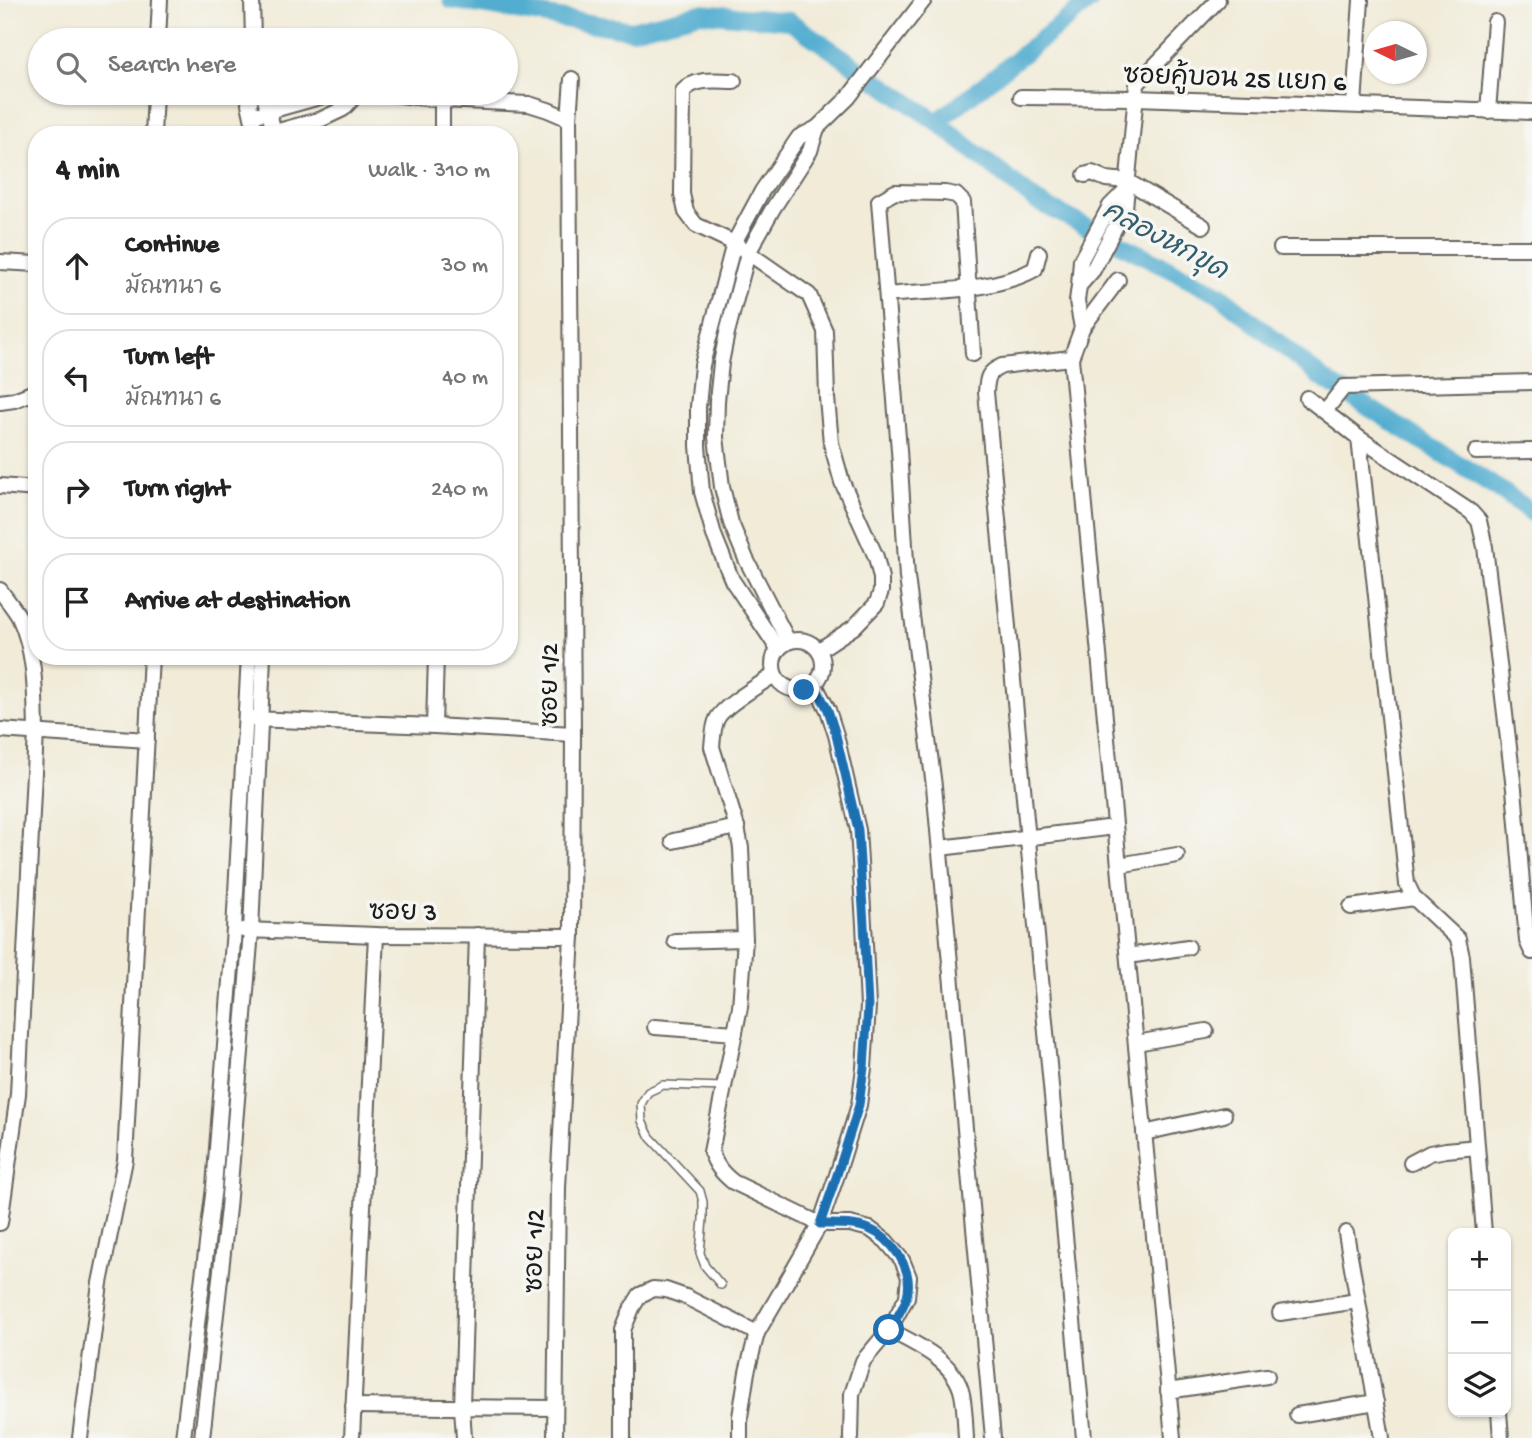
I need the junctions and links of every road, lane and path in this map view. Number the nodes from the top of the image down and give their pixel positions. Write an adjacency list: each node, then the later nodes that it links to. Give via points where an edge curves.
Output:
1 (160, 0): 7 (street)
2 (252, 0): 8 (street)
3 (924, 0): 31 (street, via 848,98)
4 (1218, 0): 12 (street, via 1137,84)
5 (1361, 0): 20 (street)
6 (1494, 22): 22 (street)
7 (159, 28)
8 (253, 28)
9 (572, 79): 25 (street, ซอย 1/2)
10 (734, 81): 36 (street, via 689,84 683,92 682,194 686,212 696,225)
11 (1021, 97): 12 (street, ซอยคู้บอน 25 แยก 6)
12 (1135, 98): 20 (street, ซอยคู้บอน 25 แยก 6); 33 (street)
13 (518, 103): 25 (street)
14 (154, 105): 26 (street)
15 (249, 105): 24 (street)
16 (267, 105): 21 (street)
17 (291, 105): 21 (street)
18 (347, 105): 29 (street)
19 (442, 105): 30 (street)
20 (1354, 105): 22 (street, ซอยคู้บอน 25 แยก 6)
21 (269, 111): 24 (street); 28 (street)
22 (1488, 111): 23 (street, ซอยคู้บอน 25 แยก 6)
23 (1532, 112)
24 (253, 116): 27 (street)
25 (569, 120): 79 (street, ซอย 1/2)
26 (153, 126)
27 (255, 126)
28 (270, 126)
29 (298, 126)
30 (442, 126)
31 (817, 128): 36 (street, via 799,137); 39 (street, via 810,151)
32 (1085, 176): 33 (street, via 1093,173)
33 (1127, 185): 34 (street); 35 (street)
34 (1117, 207): 44 (street, via 1093,270); 44 (street, via 1081,261)
35 (1203, 226)
36 (734, 243): 39 (street); 50 (street)
37 (1282, 248): 38 (street)
38 (1532, 248)
39 (748, 253): 51 (street); 67 (street, via 809,295 818,312 825,331 831,443 881,578 877,603 854,627)
40 (1039, 253): 45 (street, via 1035,269 1018,278)
41 (0, 262): 42 (street)
42 (28, 264)
43 (1118, 280): 47 (street)
44 (1079, 286): 47 (street)
45 (968, 288): 46 (street); 46 (street, via 963,202 945,192 895,192 879,201); 48 (street)
46 (887, 295): 85 (street, via 907,577)
47 (1082, 328): 49 (street)
48 (973, 354)
49 (1071, 358): 82 (street); 83 (street, via 1002,366 993,370 987,383)
50 (701, 377): 51 (street); 63 (street, via 698,446)
51 (719, 381): 62 (street, via 716,437)
52 (1532, 382): 56 (street, via 1345,387)
53 (28, 394): 55 (street)
54 (1307, 398): 56 (street)
55 (0, 402)
56 (1329, 407): 57 (street)
57 (1359, 438): 88 (street, via 1407,884); 98 (street, via 1479,521 1514,789 1527,941)
58 (1532, 451): 59 (street)
59 (1476, 452)
60 (0, 486): 61 (street)
61 (28, 488)
62 (724, 497): 63 (street); 65 (street)
63 (705, 502): 65 (street, via 732,580)
64 (0, 590): 66 (street, via 19,617)
65 (783, 645): 67 (street, via 799,639); 73 (street, via 773,662)
66 (28, 646)
67 (819, 650): 74 (street, via 824,668)
68 (32, 665): 78 (street)
69 (151, 665): 80 (street)
70 (250, 665): 75 (street)
71 (262, 665): 75 (street)
72 (436, 665): 76 (street)
73 (774, 675): 74 (street, via 792,690); 81 (street, via 717,719 712,747)
74 (815, 685): 110 (street, via 836,735 858,830 868,1006 859,1105)
75 (253, 719): 76 (street); 90 (street); 91 (street)
76 (435, 726): 79 (street)
77 (0, 730): 78 (street)
78 (36, 732): 80 (street); 109 (street, via 18,1094)
79 (573, 734): 94 (street, ซอย 1/2)
80 (147, 740): 126 (street, via 125,1160 100,1283)
81 (737, 827): 84 (street); 95 (street)
82 (1115, 827): 83 (street); 87 (street)
83 (1027, 837): 85 (street); 137 (street)
84 (673, 842)
85 (940, 848): 136 (street)
86 (1177, 855): 87 (street)
87 (1119, 865): 99 (street)
88 (1414, 898): 89 (street); 107 (street, via 1458,939)
89 (1351, 907)
90 (234, 929): 91 (street, ซอย 3); 127 (street, via 214,1187)
91 (251, 931): 92 (street, ซอย 3); 128 (street, via 228,1208)
92 (376, 935): 93 (street, ซอย 3); 121 (street)
93 (477, 935): 94 (street, ซอย 3); 122 (street)
94 (572, 936): 123 (street, ซอย 1/2, via 558,1187)
95 (745, 939): 96 (street); 102 (street)
96 (675, 941)
97 (1188, 947): 99 (street)
98 (1532, 952)
99 (1128, 956): 103 (street)
100 (655, 1027): 102 (street)
101 (1206, 1031): 103 (street)
102 (735, 1033): 104 (street)
103 (1136, 1043): 106 (street)
104 (724, 1087): 110 (street, via 711,1152 715,1164 733,1182); 113 (lane, via 663,1085 648,1092 641,1104 642,1121 650,1137 700,1191 704,1219 700,1253)
105 (1224, 1115): 106 (street)
106 (1144, 1133): 119 (street)
107 (1477, 1147): 108 (street, via 1430,1153); 111 (street)
108 (1411, 1163)
109 (0, 1223)
110 (820, 1224): 116 (street, via 870,1229 902,1260 909,1277 907,1297); 117 (street)
111 (1484, 1228)
112 (1346, 1233): 114 (street)
113 (721, 1284)
114 (1357, 1300): 115 (street); 120 (street)
115 (1280, 1314)
116 (889, 1330): 134 (street, via 863,1361 852,1394); 135 (street, via 927,1350 955,1374 962,1393)
117 (757, 1333): 132 (street, via 676,1293 653,1289 640,1295 622,1331); 133 (street, via 747,1372)
118 (1268, 1376): 119 (street)
119 (1168, 1391): 138 (street)
120 (1376, 1402): 124 (street); 139 (street)
121 (354, 1406): 122 (street); 129 (street)
122 (461, 1407): 123 (street); 130 (street)
123 (555, 1408): 131 (street, ซอย 1/2)
124 (1297, 1415)
125 (1499, 1417): 140 (street)
126 (80, 1438)
127 (183, 1438)
128 (202, 1438)
129 (352, 1438)
130 (464, 1438)
131 (555, 1438)
132 (623, 1438)
133 (740, 1438)
134 (851, 1438)
135 (966, 1438)
136 (993, 1438)
137 (1084, 1438)
138 (1173, 1438)
139 (1382, 1438)
140 (1501, 1438)

